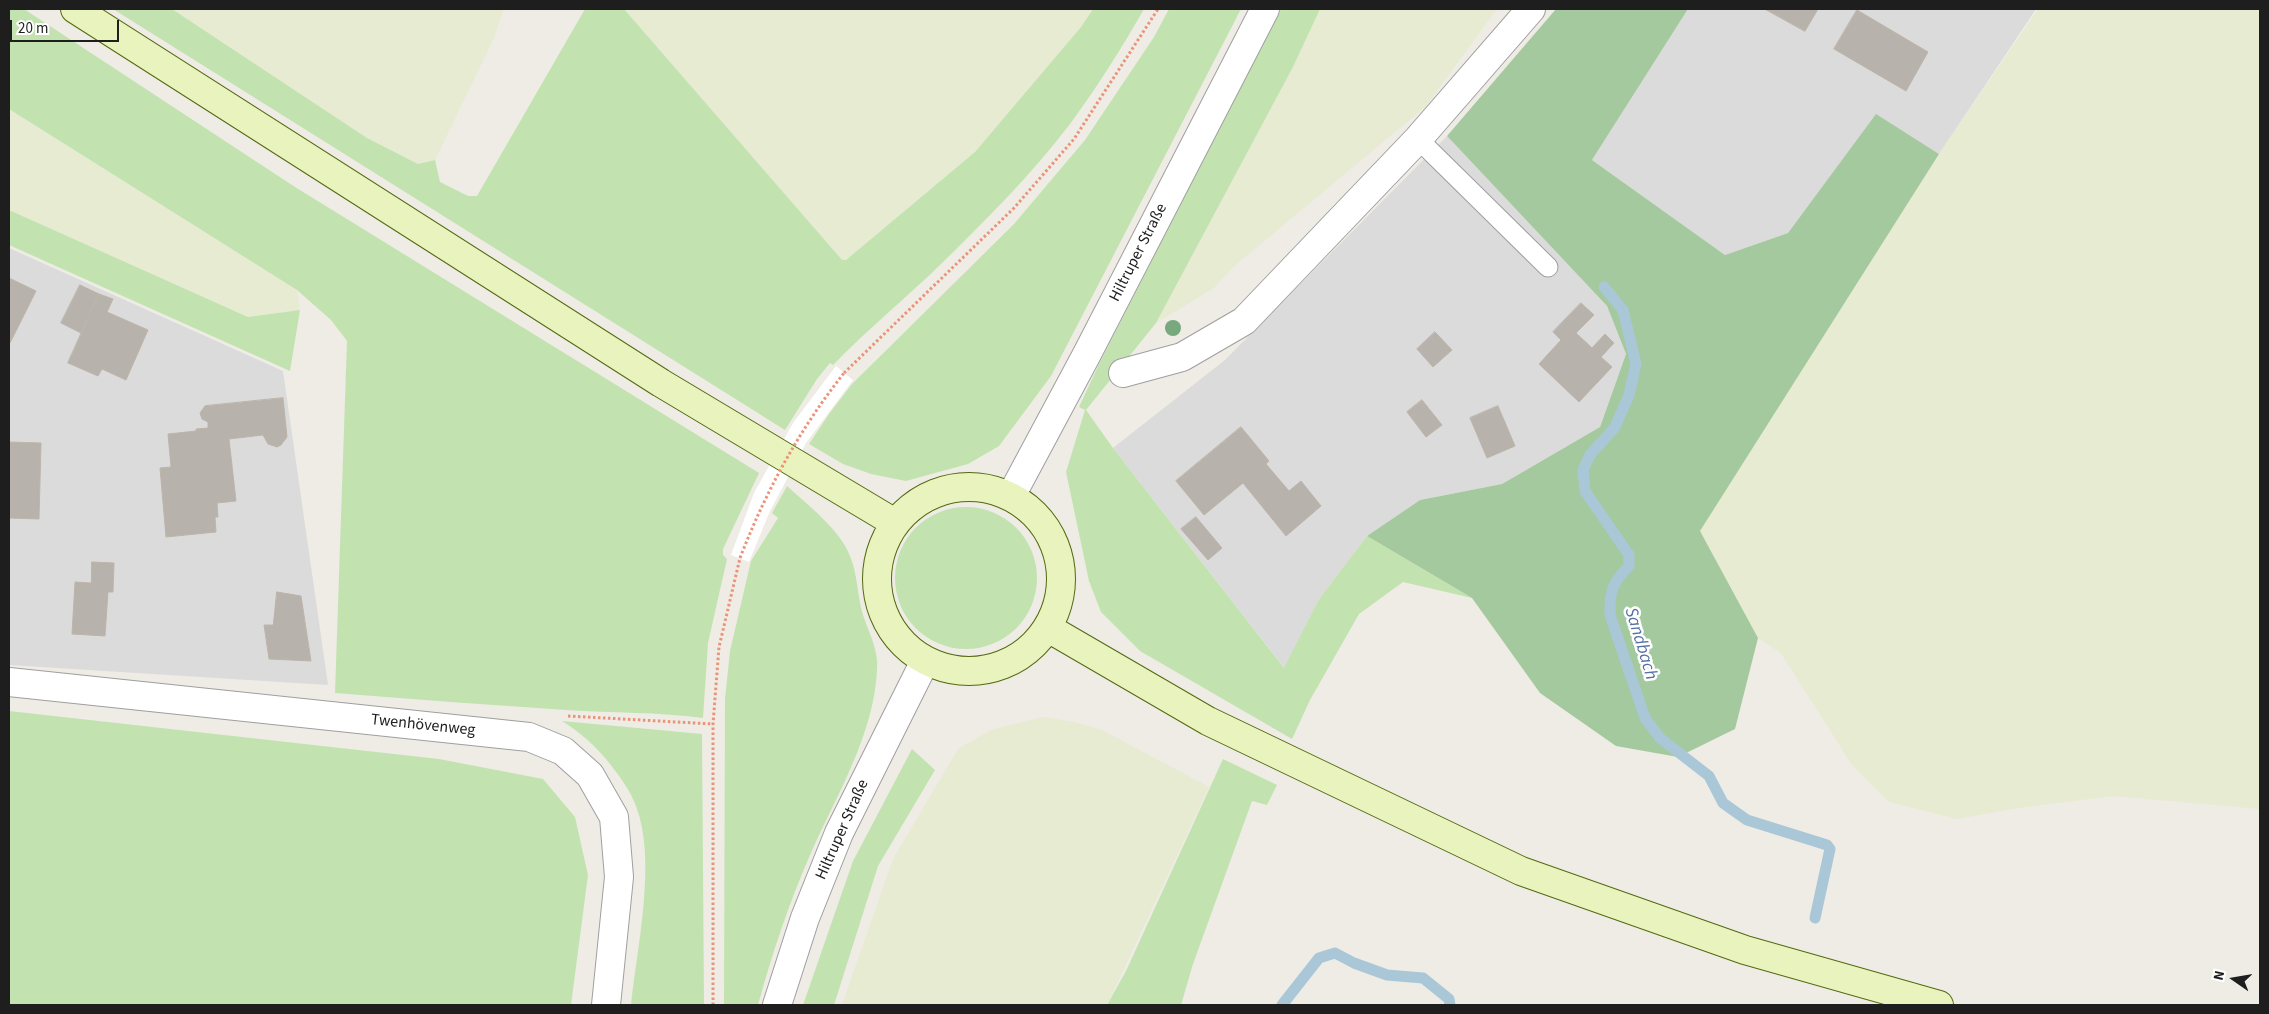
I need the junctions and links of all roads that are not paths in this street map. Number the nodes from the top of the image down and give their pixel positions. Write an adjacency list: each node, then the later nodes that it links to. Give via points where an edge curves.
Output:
1 (75, 9): 8 (main road, via 661,383)
2 (1265, 9): 7 (street, Hiltruper Straße)
3 (1531, 9): 4 (street)
4 (1418, 139): 5 (lane); 6 (street, via 1244,321 1182,358)
5 (1548, 267)
6 (1123, 373)
7 (1010, 496): 8 (main road, via 980,486 948,488 918,501); 9 (main road, via 1037,516 1056,549 1061,577 1057,606)
8 (895, 522): 10 (main road, via 880,551 876,582 883,614 900,641)
9 (1048, 628): 10 (main road, via 1026,652 1000,666 959,671); 14 (main road, via 1208,720 1521,871 1745,950)
10 (925, 661): 13 (street, Hiltruper Straße, via 839,833 805,918)
11 (9, 682): 12 (street, Twenhövenweg, via 529,737 563,752 590,775 614,817 619,877)
12 (606, 1005)
13 (777, 1005)
14 (1939, 1005)

